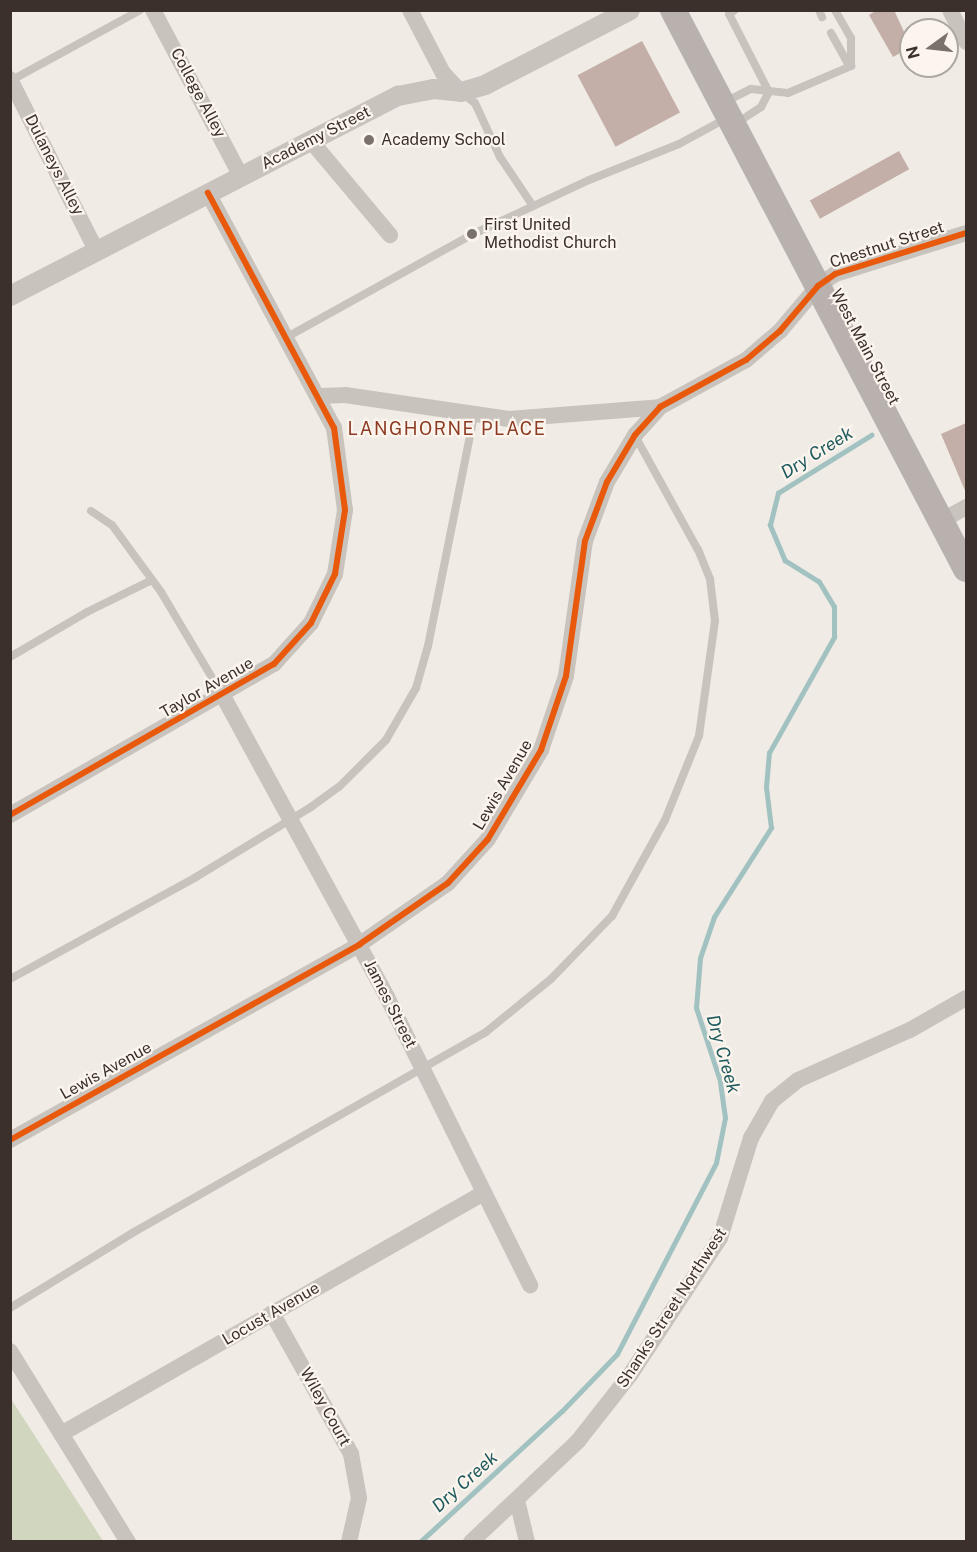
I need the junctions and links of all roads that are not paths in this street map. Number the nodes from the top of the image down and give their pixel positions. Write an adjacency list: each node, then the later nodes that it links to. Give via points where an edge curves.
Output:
1 (141, 10): 12 (lane)
2 (153, 10): 17 (street, College Alley)
3 (410, 10): 13 (street, via 442,73)
4 (630, 10): 13 (street, Academy Street, via 485,85)
5 (672, 10): 15 (main road, West Main Street)
6 (735, 10): 14 (lane, via 729,14)
7 (835, 10): 11 (lane, via 851,38)
8 (950, 10): 10 (street)
9 (831, 33): 11 (lane)
10 (966, 42)
11 (850, 67): 14 (lane, via 788,93)
12 (11, 80): 22 (street, Dulaneys Alley)
13 (461, 92): 16 (street, Academy Street, via 434,89 398,96); 19 (lane, via 475,103 500,157)
14 (769, 92): 15 (lane, via 761,107); 15 (lane, via 751,89)
15 (728, 115): 19 (lane, via 679,144); 23 (main road, West Main Street)
16 (311, 141): 17 (street, Academy Street); 21 (street)
17 (241, 176): 18 (street, Academy Street)
18 (208, 193): 22 (street, Academy Street); 25 (street, Taylor Avenue)
19 (533, 206): 25 (lane, via 469,236)
20 (966, 233): 23 (street, Chestnut Street, via 835,274)
21 (390, 235)
22 (97, 252): 24 (street, Academy Street)
23 (818, 286): 27 (street, Lewis Avenue, via 788,323 746,360); 32 (main road, West Main Street)
24 (10, 296)
25 (287, 337): 26 (street, Taylor Avenue)
26 (320, 396): 28 (street, via 345,395); 36 (street, Taylor Avenue, via 334,428 344,482 341,546 335,574 311,623 294,644 274,664)
27 (660, 407): 28 (street, via 559,418); 29 (street, Lewis Avenue)
28 (474, 415): 38 (lane, via 416,688 386,740 364,765)
29 (635, 435): 39 (street, Lewis Avenue, via 594,511 579,573 567,676 541,750 519,792 488,839 454,877); 42 (lane, via 698,550 714,595 711,665 699,736 665,820 627,893 601,930 517,1008)
30 (966, 507): 32 (street)
31 (91, 511): 34 (lane, via 112,525)
32 (941, 521): 33 (main road, West Main Street)
33 (966, 569)
34 (152, 580): 35 (lane); 36 (lane)
35 (10, 657)
36 (223, 696): 37 (street, Taylor Avenue); 38 (street, James Street)
37 (10, 815)
38 (291, 819): 39 (street, James Street); 40 (lane)
39 (360, 944): 42 (street, James Street); 43 (street, Lewis Avenue)
40 (10, 979)
41 (966, 998): 50 (street, Shanks Street Northwest, via 910,1030 798,1080 772,1101 751,1138 720,1238 613,1399 578,1441)
42 (422, 1070): 44 (street, James Street); 46 (lane, via 134,1232)
43 (10, 1140)
44 (482, 1194): 45 (street, James Street); 47 (street, Locust Avenue)
45 (530, 1285)
46 (10, 1308)
47 (272, 1313): 49 (street, Locust Avenue); 52 (street, Wiley Court, via 351,1454 359,1498)
48 (10, 1352): 49 (street)
49 (61, 1434): 51 (street)
50 (517, 1500): 53 (street, Shanks Street Northwest); 54 (street)
51 (128, 1542)
52 (349, 1542)
53 (471, 1542)
54 (527, 1542)

